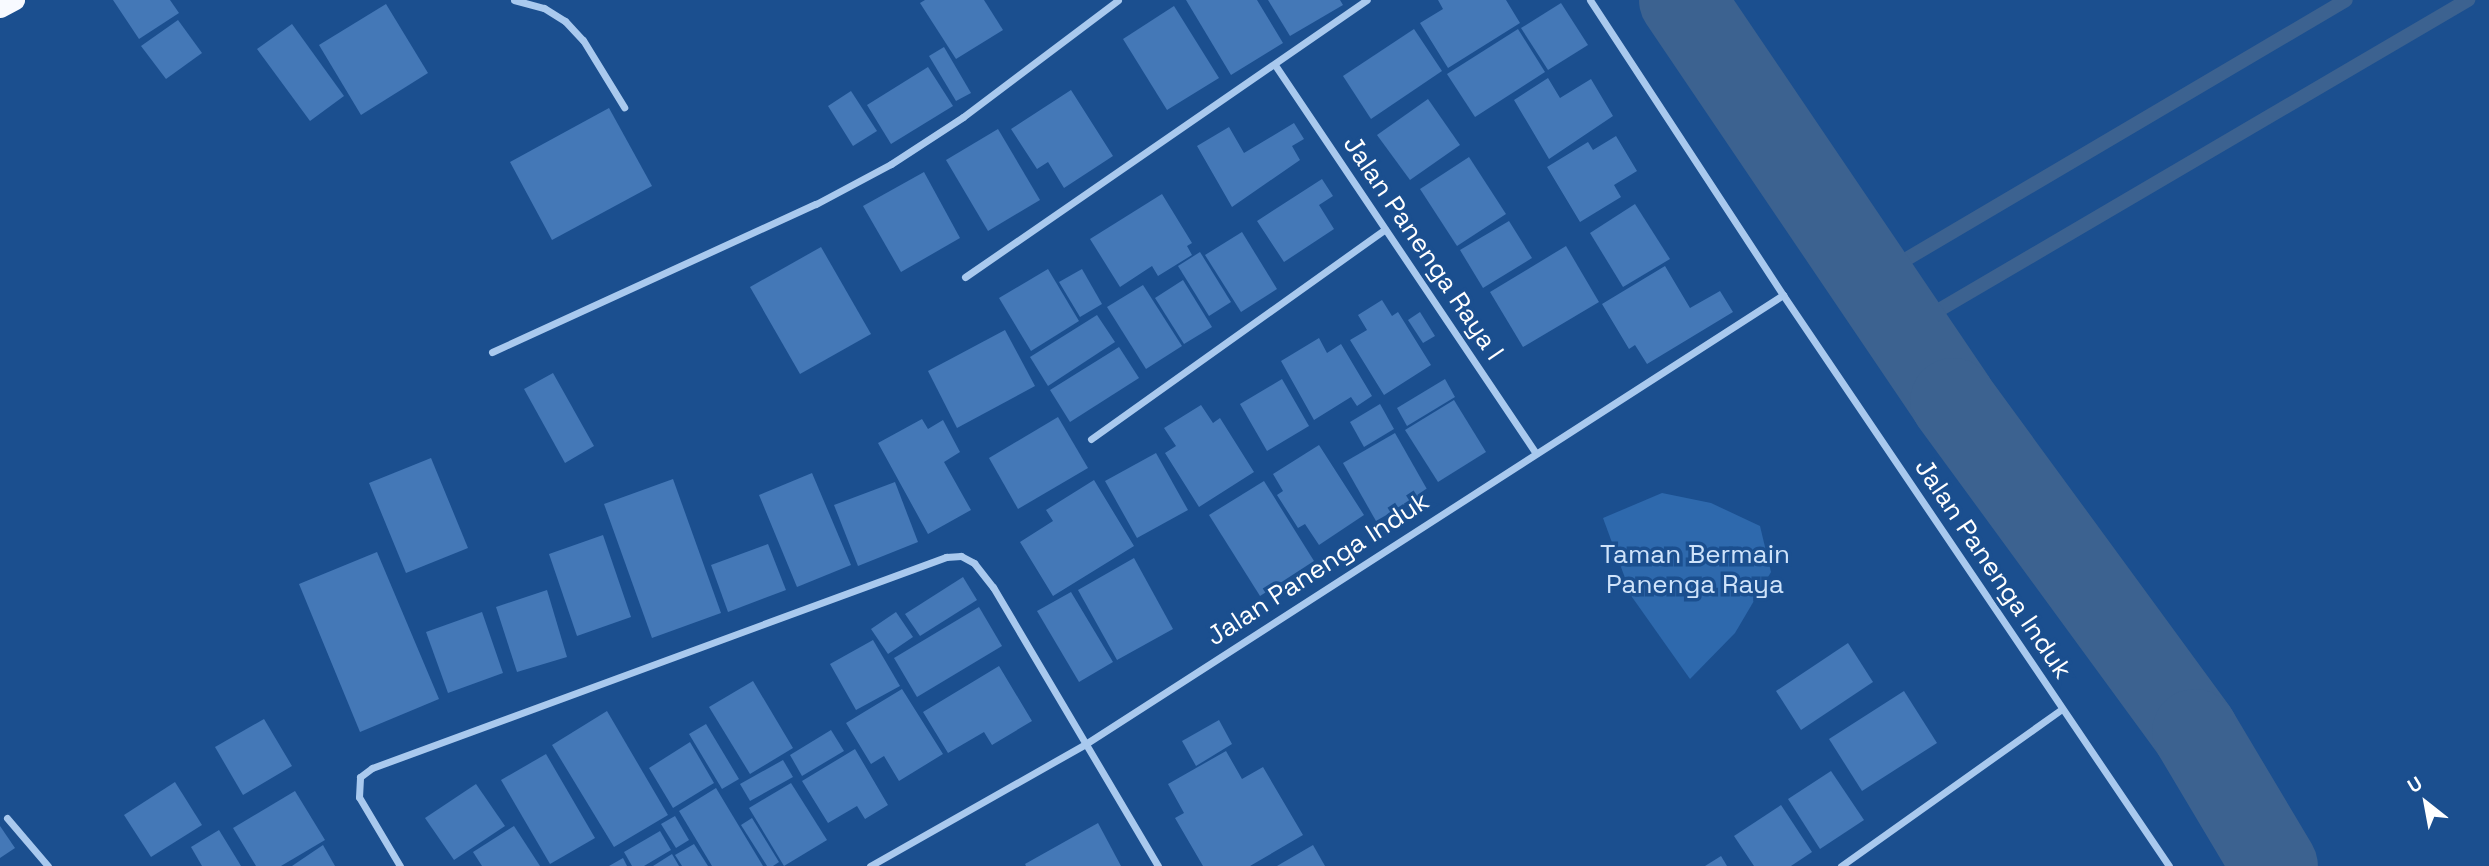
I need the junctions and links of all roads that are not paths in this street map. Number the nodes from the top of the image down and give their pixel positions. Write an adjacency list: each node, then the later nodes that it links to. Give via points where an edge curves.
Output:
1 (15, 0): 6 (highway)
2 (514, 0): 8 (street, via 544,8 565,21 583,40)
3 (1118, 0): 12 (street, via 963,117 891,164 816,204)
4 (1367, 0): 7 (street)
5 (1590, 0): 11 (street, Jalan Panenga Induk)
6 (0, 8)
7 (1275, 65): 9 (street, Jalan Panenga Raya I); 10 (street)
8 (624, 107)
9 (1385, 229): 13 (street); 14 (street, Jalan Panenga Raya I)
10 (965, 276)
11 (1783, 295): 14 (street, Jalan Panenga Induk); 15 (street, Jalan Panenga Induk)
12 (492, 352)
13 (1091, 439)
14 (1536, 454): 16 (street, Jalan Panenga Induk)
15 (2062, 709): 22 (street); 23 (street, Jalan Panenga Induk)
16 (1087, 743): 19 (street, via 984,573 961,556 946,557 372,768 360,778 359,797); 20 (street, Jalan Panenga Induk); 21 (street)
17 (8, 818): 18 (street)
18 (48, 866)
19 (400, 866)
20 (870, 866)
21 (1158, 866)
22 (1841, 866)
23 (2169, 866)

